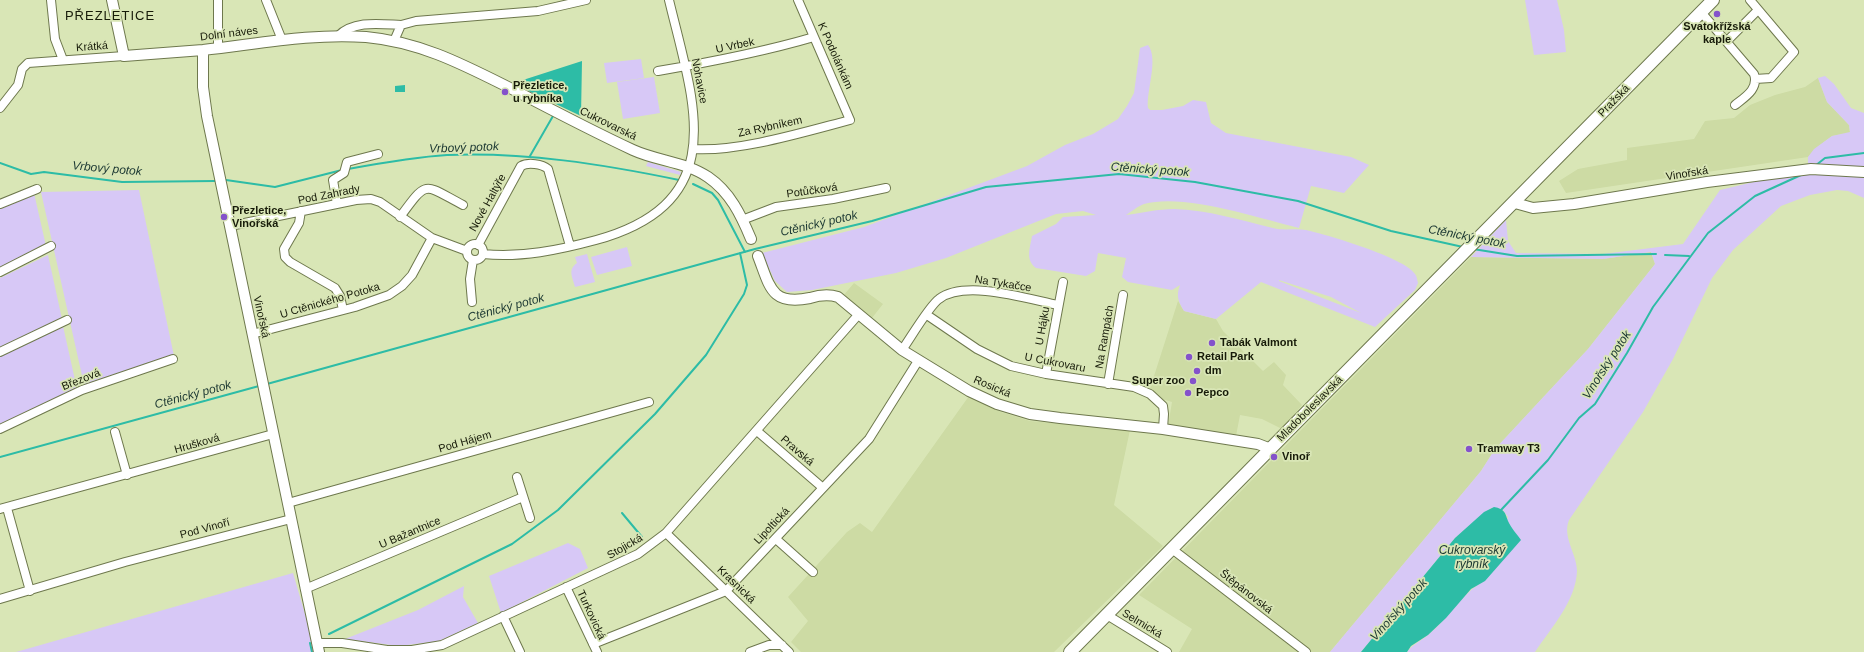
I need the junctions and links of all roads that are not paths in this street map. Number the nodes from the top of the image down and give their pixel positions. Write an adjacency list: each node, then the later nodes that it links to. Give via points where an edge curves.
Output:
1 (51, 0): 21 (street, via 55,39)
2 (112, 0): 20 (street)
3 (218, 0): 18 (street)
4 (266, 0): 15 (street)
5 (586, 0): 12 (street, via 538,11 416,21)
6 (669, 0): 22 (street, Nohavice)
7 (798, 0): 14 (street, K Podolánkám)
8 (1713, 0): 11 (main road, Pražská)
9 (1750, 0): 10 (street)
10 (1758, 10): 17 (street); 24 (street, via 1794,52 1771,78)
11 (1701, 12): 17 (street); 34 (main road, Pražská)
12 (401, 25): 13 (street, via 366,24 344,30); 16 (street)
13 (338, 36): 15 (street, Dolní náves); 16 (street, Cukrovarská)
14 (814, 38): 22 (street, U Vrbek, via 770,50); 27 (street, K Podolánkám)
15 (282, 40): 18 (street, Dolní náves)
16 (394, 41): 30 (street, Cukrovarská, via 424,48 458,62 644,155)
17 (1726, 41): 24 (street)
18 (218, 48): 19 (street, Dolní náves)
19 (203, 50): 20 (street, Dolní náves); 41 (street, Vinořská, via 204,100)
20 (124, 56): 21 (street, Krátká)
21 (62, 60): 26 (street, Krátká, via 32,62 24,66 18,85)
22 (685, 67): 23 (street, U Vrbek); 28 (street, Nohavice, via 694,117)
23 (658, 71)
24 (1755, 78): 25 (street, via 1751,92)
25 (1735, 105)
26 (0, 108)
27 (850, 120): 28 (street, Za Rybníkem, via 714,150)
28 (693, 149): 30 (street, Nohavice)
29 (378, 154): 36 (street, via 347,162 346,168 333,180)
30 (689, 168): 40 (street, Cukrovarská, via 707,176 720,186); 47 (street, via 674,196 656,214 632,228)
31 (1864, 172): 34 (street, Vinořská, via 1811,169 1707,182 1574,204 1533,208)
32 (886, 188): 40 (street, Potůčková, via 776,207)
33 (37, 189): 35 (street)
34 (1514, 203): 44 (main road, Pražská)
35 (0, 204)
36 (337, 204): 38 (street, Pod Zahrady); 39 (street, Pod Zahrady, via 371,199)
37 (463, 205): 39 (street, via 426,188 420,191)
38 (301, 211): 41 (street, Pod Zahrady); 57 (street, via 299,223 284,249 285,257 335,288)
39 (400, 216): 42 (street, Pod Zahrady)
40 (742, 220): 43 (street, Cukrovarská)
41 (230, 226): 61 (street, Vinořská)
42 (432, 238): 48 (street, Pod Zahrady); 57 (street, U Ctěnického Potoka, via 412,275 402,286 389,295)
43 (751, 239)
44 (1477, 241): 74 (main road, Mladoboleslavská)
45 (478, 245): 47 (street, Nové Haltýře, via 524,164 542,165 548,169); 48 (street, via 472,245); 49 (street)
46 (51, 246): 52 (street)
47 (570, 246): 49 (street, via 502,256)
48 (467, 251): 51 (street)
49 (483, 254): 51 (street, via 479,259)
50 (758, 256): 58 (street, Rosická, via 770,287 780,298 792,300 832,295)
51 (473, 260): 55 (street, via 470,279)
52 (0, 272)
53 (1063, 282): 56 (street, U Hájku)
54 (1123, 295): 67 (street, Na Rampách)
55 (472, 302)
56 (1058, 305): 59 (street, Na Tykačce, via 976,289 962,290 938,300); 66 (street, U Hájku)
57 (343, 310): 61 (street, U Ctěnického Potoka)
58 (858, 314): 62 (street, Rosická); 71 (street, Stojická)
59 (927, 315): 62 (street, Na Tykačce); 66 (street, U Cukrovaru, via 977,349 1011,366)
60 (67, 320): 63 (street)
61 (252, 334): 73 (street, Vinořská)
62 (902, 350): 65 (street, Rosická)
63 (0, 352)
64 (174, 359): 69 (street, Březová, via 82,390)
65 (918, 361): 70 (street, Rosická, via 969,391 997,404 1030,414); 77 (street, Lipoltická, via 869,439)
66 (1046, 374): 67 (street, U Cukrovaru)
67 (1108, 384): 70 (street, U Cukrovaru, via 1134,387 1150,394 1163,406)
68 (649, 402): 79 (street, Pod Hájem)
69 (0, 429)
70 (1163, 430): 74 (street, Rosická, via 1258,444)
71 (757, 431): 77 (street, Pravská); 83 (street, Stojická)
72 (115, 432): 75 (street)
73 (273, 434): 75 (street, Hrušková); 79 (street, Vinořská)
74 (1271, 449): 85 (main road, Mladoboleslavská)
75 (127, 475): 80 (street, Hrušková)
76 (517, 477): 78 (street)
77 (823, 488): 84 (street, Lipoltická)
78 (523, 497): 82 (street); 88 (street, U Bažantnice)
79 (288, 503): 81 (street, Vinořská)
80 (3, 509): 89 (street)
81 (291, 518): 88 (street, Vinořská); 89 (street, Pod Vinoří, via 125,562)
82 (530, 518)
83 (666, 533): 87 (street, Stojická, via 638,554); 90 (street, Krasnická)
84 (776, 539): 86 (street); 90 (street, Lipoltická)
85 (1172, 549): 92 (main road, Mladoboleslavská); 103 (street, Štěpánovská)
86 (813, 572)
87 (566, 587): 93 (street, Stojická); 96 (street, Turkovická)
88 (305, 589): 95 (street, Vinořská)
89 (30, 591): 91 (street, Pod Vinoří)
90 (726, 591): 94 (street, Krasnická); 96 (street, Lipoltická)
91 (0, 599)
92 (1107, 615): 101 (main road, Mladoboleslavská); 102 (street, Selmická)
93 (503, 616): 97 (street, Stojická); 98 (street)
94 (782, 645): 99 (street, via 769,645); 100 (street, Krasnická)
95 (318, 648): 97 (street, Stojická, via 342,643 387,650)
96 (595, 648)
97 (443, 649)
98 (520, 652)
99 (750, 652)
100 (789, 652)
101 (1070, 652)
102 (1167, 652)
103 (1306, 652)

